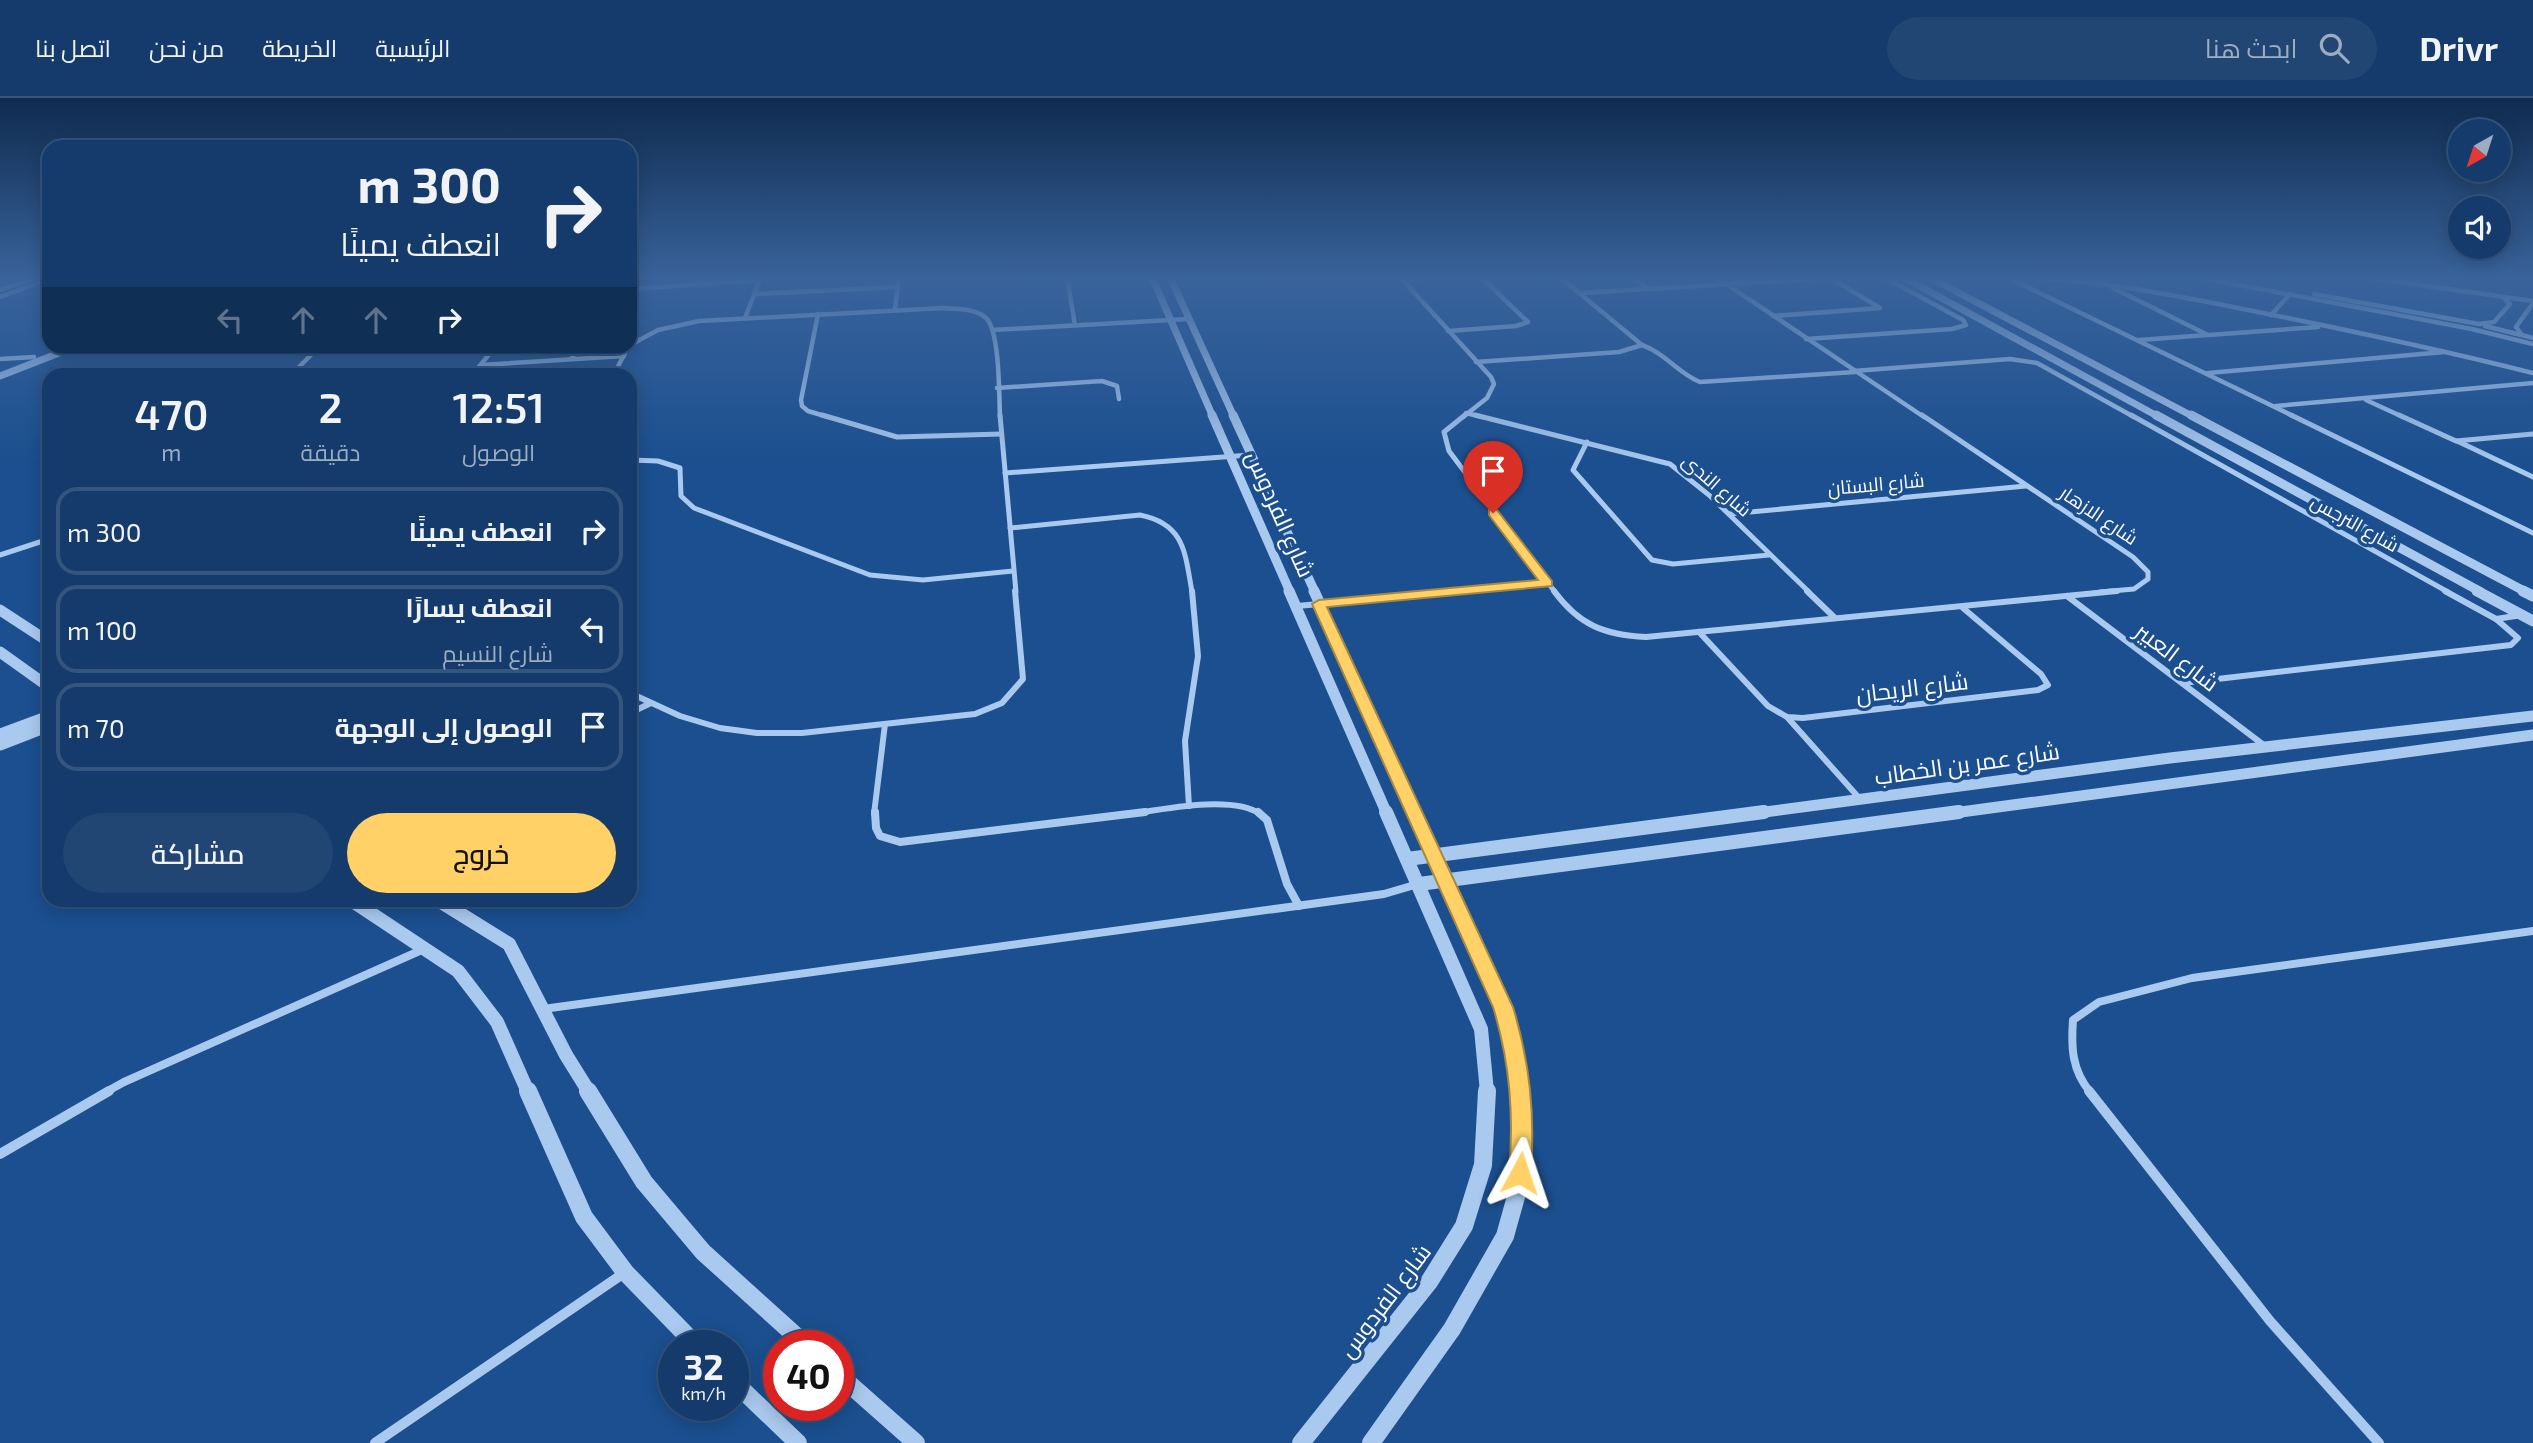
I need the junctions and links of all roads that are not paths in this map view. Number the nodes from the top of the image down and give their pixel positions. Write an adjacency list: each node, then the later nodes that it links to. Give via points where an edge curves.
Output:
1 (813, 340): 44 (street, via 801,400 808,411 897,437)
2 (994, 340): 37 (street)
3 (1181, 340): 49 (street, شارع الفردوس)
4 (1200, 340): 48 (street, شارع الفردوس)
5 (1456, 340): 26 (street)
6 (1636, 340): 15 (street, شارع النرجس)
7 (1806, 340): 32 (street, شارع الازهار)
8 (2019, 340): 38 (street)
9 (2048, 340): 63 (street)
10 (2151, 340): 13 (street)
11 (2395, 340): 16 (street)
12 (2516, 340): 14 (street)
13 (2136, 341): 33 (street)
14 (2533, 344)
15 (1642, 345): 26 (street, via 1619,352); 32 (street, شارع النرجس, via 1660,351 1700,382)
16 (2452, 352): 33 (street); 34 (street)
17 (42, 354): 23 (street)
18 (56, 354): 35 (street)
19 (312, 354): 28 (street)
20 (490, 354): 27 (street)
21 (574, 354): 25 (street)
22 (624, 356): 25 (street); 30 (street)
23 (34, 357): 24 (street); 31 (street)
24 (0, 359)
25 (571, 359): 27 (street)
26 (1476, 362): 43 (street, via 1494,384 1487,398)
27 (481, 365): 29 (street)
28 (298, 368)
29 (478, 368)
30 (617, 368)
31 (0, 370)
32 (1855, 371): 39 (street, شارع النرجس, via 2017,359 2038,363); 53 (street, شارع الازهار)
33 (2206, 373): 42 (street)
34 (2533, 373)
35 (0, 376)
36 (2533, 383): 41 (street)
37 (997, 387): 40 (street, via 1102,381 1117,386); 44 (street)
38 (2117, 393): 39 (street); 68 (street)
39 (2096, 394): 70 (street, شارع النرجس)
40 (1119, 399)
41 (2366, 399): 42 (street); 46 (street)
42 (2274, 406): 56 (street)
43 (1466, 413): 47 (street, شارع الندى); 61 (street, شارع الازهار, via 1444,432 1449,451)
44 (1001, 434): 51 (street)
45 (2533, 434): 46 (street)
46 (2456, 441): 52 (street)
47 (1587, 442): 54 (street, شارع الندى, via 1670,464); 59 (street, via 1573,470 1652,560 1673,564)
48 (1250, 455): 49 (street); 64 (street, شارع الفردوس)
49 (1232, 456): 51 (street); 65 (street, شارع الفردوس)
50 (637, 461): 60 (street, via 680,467 681,496 694,508 861,572 923,580)
51 (1005, 472): 55 (street)
52 (2533, 477)
53 (2027, 486): 54 (street, شارع البستان); 62 (street, شارع الازهار, via 2133,557 2148,572 2148,579 2134,589)
54 (1728, 514): 59 (street, شارع الندى)
55 (1010, 528): 60 (street); 94 (street, via 1140,515 1173,528 1194,602 1198,655 1185,743)
56 (2533, 533)
57 (42, 541): 58 (street)
58 (0, 555)
59 (1769, 555): 69 (street, شارع الندى)
60 (1013, 571): 85 (street, via 1023,679 1018,688 993,708)
61 (1547, 583): 64 (street); 72 (street, شارع الازهار, via 1569,611 1607,633 1646,637)
62 (2067, 596): 66 (street, شارع الازهار); 78 (street, شارع العبير)
63 (2533, 596)
64 (1319, 604): 65 (street); 75 (street, شارع الفردوس)
65 (1297, 606): 76 (street, شارع الفردوس)
66 (1963, 608): 69 (street, شارع الازهار); 83 (street, شارع الريحان, via 2048,685 2038,690)
67 (0, 610): 73 (street)
68 (2523, 615): 70 (street); 71 (street)
69 (1835, 618): 72 (street, شارع الازهار)
70 (2496, 619): 78 (street, شارع النرجس, via 2518,638 2511,645)
71 (2533, 621)
72 (1699, 632): 83 (street, via 1768,706)
73 (42, 637)
74 (3, 656): 77 (street)
75 (1353, 678): 76 (street); 95 (street, شارع الفردوس)
76 (1329, 681): 96 (street, شارع الفردوس)
77 (42, 682)
78 (2183, 683): 90 (street, شارع العبير)
79 (637, 696): 80 (street)
80 (651, 703): 81 (street); 85 (street, via 699,723 773,734)
81 (637, 710)
82 (2533, 716): 90 (street, شارع عمر بن الخطاب)
83 (1787, 717): 93 (street)
84 (42, 719): 87 (street)
85 (885, 724): 94 (street, via 874,828 889,840 922,841)
86 (42, 729): 89 (street)
87 (0, 734)
88 (2533, 735): 92 (street, شارع عمر بن الخطاب)
89 (0, 745)
90 (2266, 747): 91 (street, شارع عمر بن الخطاب)
91 (2078, 770): 92 (street); 93 (street, شارع عمر بن الخطاب)
92 (2103, 790): 97 (street, شارع عمر بن الخطاب)
93 (1860, 799): 95 (street, شارع عمر بن الخطاب)
94 (1189, 806): 99 (street, via 1243,806 1268,820 1287,884)
95 (1435, 855): 96 (street, شارع عمر بن الخطاب); 97 (street, شارع الفردوس)
96 (1407, 859): 98 (street, شارع الفردوس)
97 (1446, 878): 98 (street, شارع عمر بن الخطاب); 115 (street, شارع الفردوس, via 1514,1042 1524,1129 1520,1173 1507,1229 1488,1270)
98 (1419, 884): 99 (street, via 1384,894); 114 (street, شارع الفردوس, via 1481,1029 1488,1080 1479,1184 1441,1268)
99 (1299, 906): 104 (street)
100 (362, 907): 103 (street)
101 (449, 907): 104 (street, via 509,944)
102 (2533, 931): 116 (street, via 2192,978 2099,1002 2073,1020 2071,1046 2078,1077 2270,1321)
103 (426, 948): 105 (street, via 124,1082); 106 (street, via 458,971 497,1022 584,1217)
104 (543, 1009): 108 (street, via 566,1055 645,1182 703,1252)
105 (0, 1154)
106 (625, 1272): 107 (street); 111 (street)
107 (681, 1330)
108 (789, 1330)
109 (854, 1388): 113 (street)
110 (749, 1396): 112 (street)
111 (375, 1443)
112 (798, 1443)
113 (916, 1443)
114 (1301, 1443)
115 (1371, 1443)
116 (2379, 1443)

